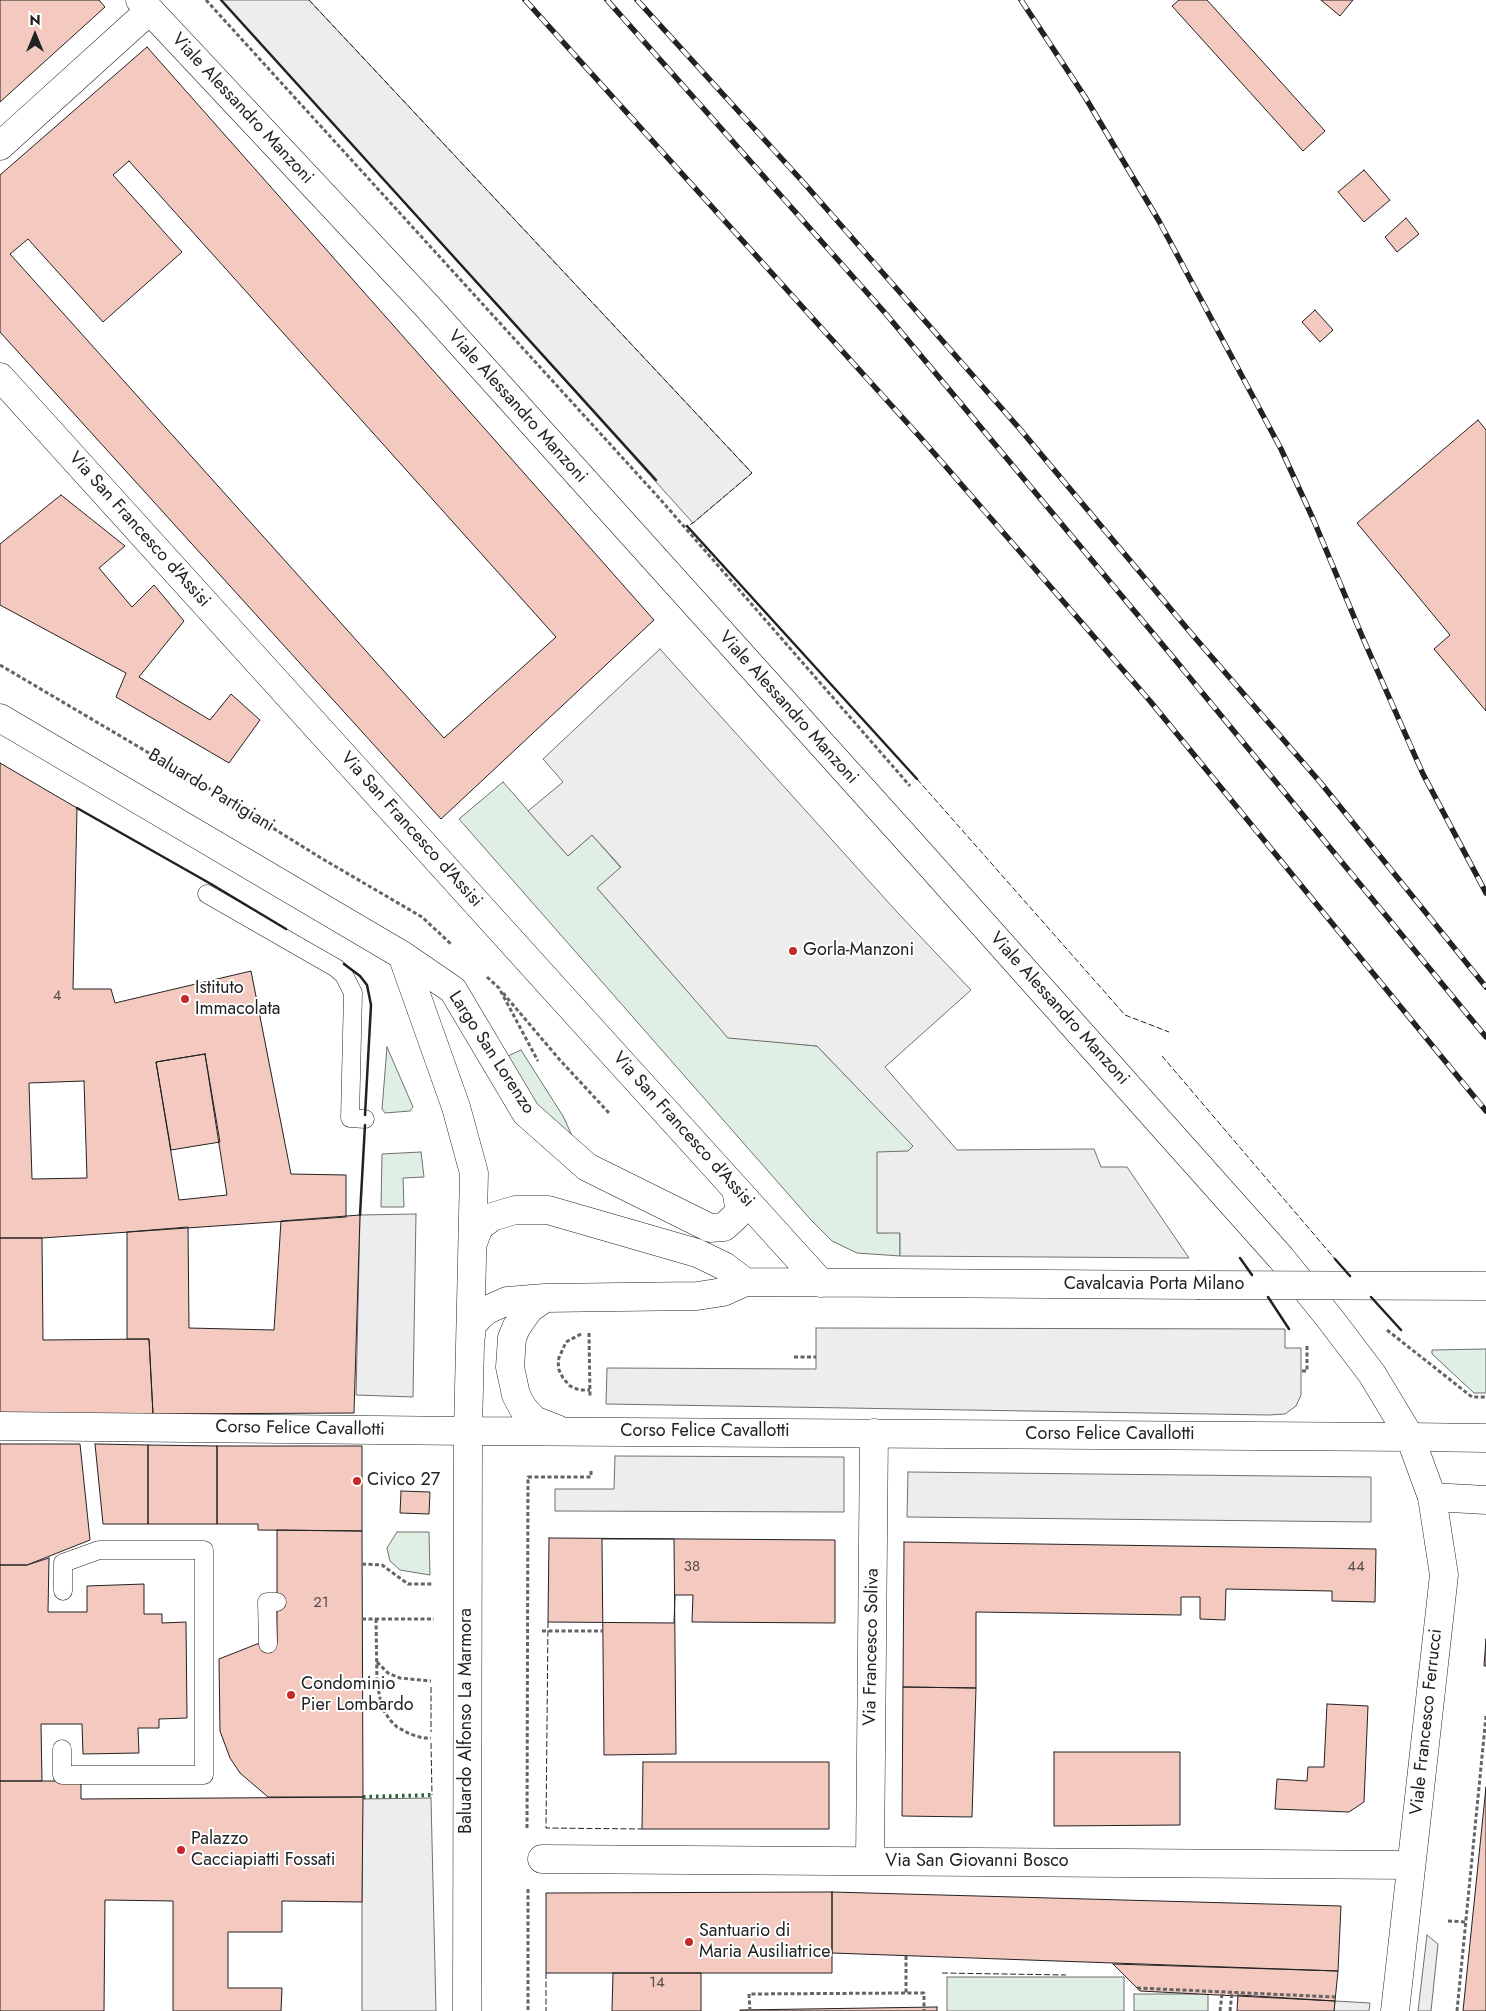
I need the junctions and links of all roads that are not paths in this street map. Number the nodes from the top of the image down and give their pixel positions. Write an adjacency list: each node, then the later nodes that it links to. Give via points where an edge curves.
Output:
1 (145, 5): 2 (main road); 21 (main road, Viale Alessandro Manzoni, via 427,306 1282,1258 1372,1374)
2 (0, 146)
3 (0, 377): 8 (main road, Via San Francesco d'Assisi)
4 (0, 718): 6 (main road)
5 (207, 894): 7 (lane, via 344,975 353,993 350,1118)
6 (402, 955): 8 (main road, Largo San Lorenzo, via 453,990 526,1112 588,1167 710,1228 724,1227 736,1215 739,1206); 9 (main road, Largo San Lorenzo, via 456,1107 474,1173)
7 (365, 1119)
8 (736, 1189): 12 (main road, Via San Francesco d'Assisi)
9 (473, 1244): 10 (main road, Largo San Lorenzo); 11 (main road, Largo San Lorenzo, via 479,1226 492,1217 515,1210 548,1210 697,1253 724,1266)
10 (472, 1274): 15 (main road, Largo San Lorenzo, via 488,1289); 16 (main road, Largo San Lorenzo)
11 (745, 1282): 12 (main road, Largo San Lorenzo); 14 (main road, Largo San Lorenzo, via 723,1292 697,1296)
12 (821, 1283): 13 (main road, Cavalcavia Porta Milano, bridge)
13 (1486, 1286)
14 (545, 1298): 15 (main road, Largo San Lorenzo); 19 (main road, via 521,1318 512,1338 512,1381 523,1408 534,1420)
15 (518, 1299): 16 (main road, Largo San Lorenzo, via 496,1305 480,1316 471,1326)
16 (470, 1338): 18 (main road, Largo San Lorenzo)
17 (0, 1426): 18 (main road, Corso Felice Cavallotti)
18 (468, 1430): 19 (main road, Corso Felice Cavallotti); 32 (main road, Baluardo Alfonso La Marmora)
19 (569, 1431): 20 (main road, Corso Felice Cavallotti)
20 (874, 1433): 21 (main road, Corso Felice Cavallotti); 30 (main road, Via Francesco Soliva)
21 (1410, 1437): 22 (main road, Corso Felice Cavallotti); 23 (main road, Viale Francesco Ferrucci)
22 (1486, 1438)
23 (1432, 1497): 24 (main road); 31 (main road, Viale Francesco Ferrucci, via 1444,1575)
24 (1486, 1500)
25 (63, 1592): 28 (lane, via 63,1563 99,1550 204,1550 204,1775 62,1775)
26 (277, 1602): 27 (lane, via 267,1602)
27 (268, 1644)
28 (62, 1749)
29 (542, 1859): 30 (main road, Via San Giovanni Bosco)
30 (870, 1861): 31 (main road, Via San Giovanni Bosco)
31 (1411, 1865): 33 (main road, Viale Francesco Ferrucci)
32 (467, 2011)
33 (1395, 2011)

